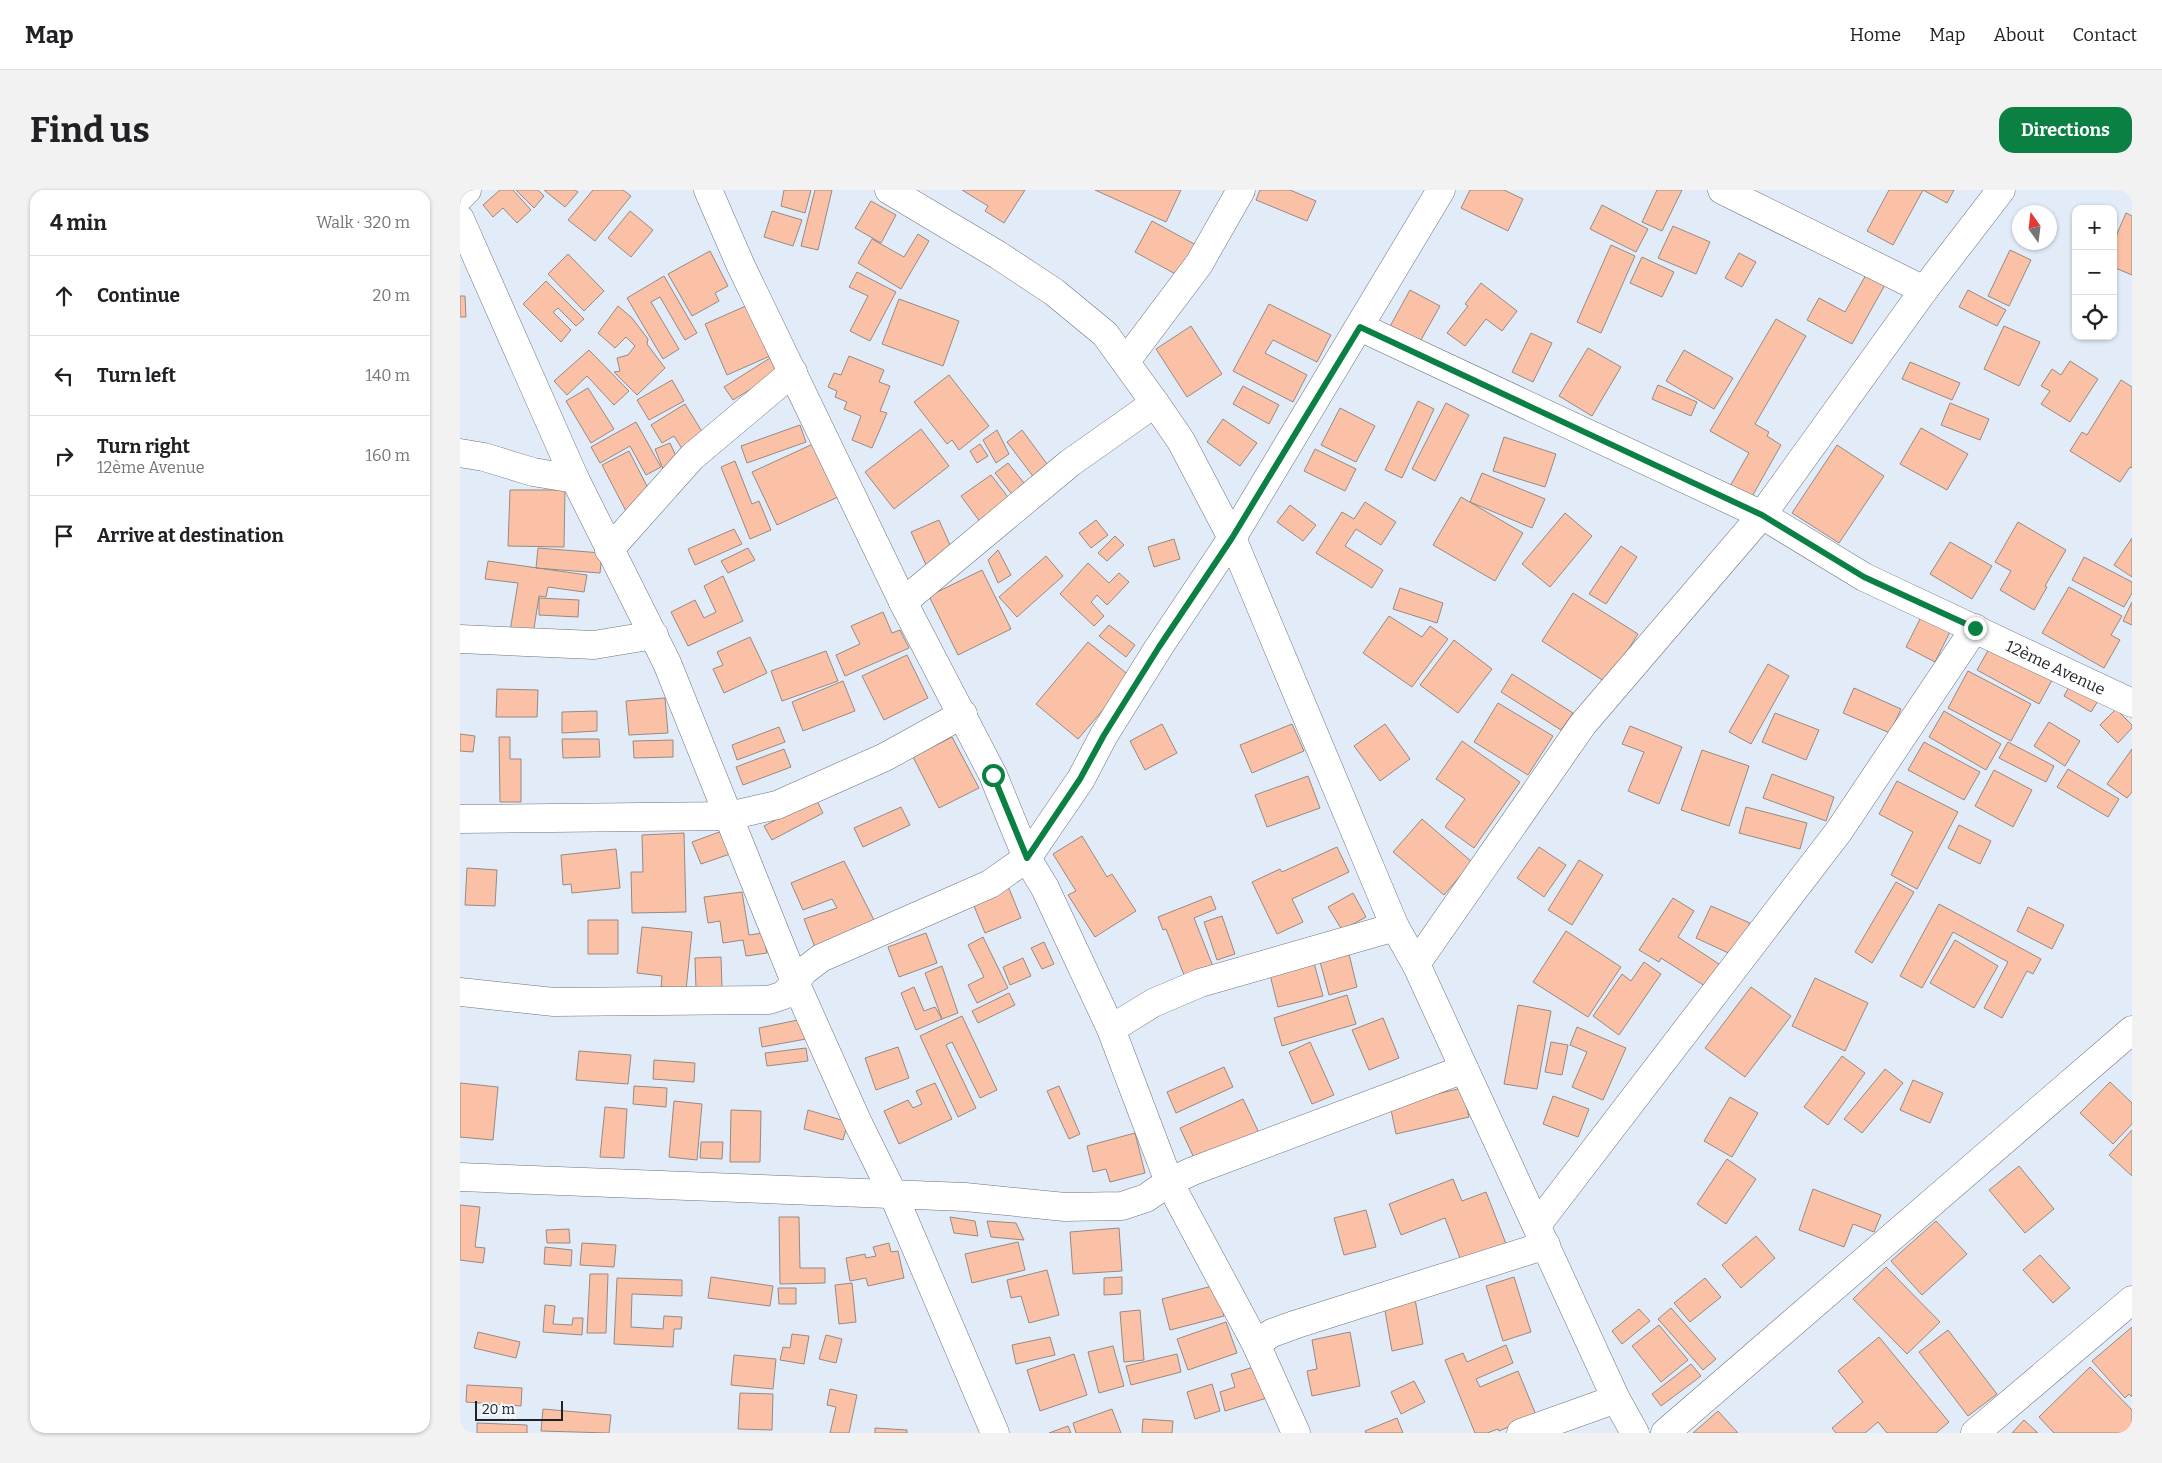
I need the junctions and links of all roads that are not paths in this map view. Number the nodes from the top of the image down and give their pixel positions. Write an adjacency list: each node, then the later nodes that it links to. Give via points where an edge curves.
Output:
1 (467, 190): 8 (street)
2 (708, 190): 13 (street, via 740,266)
3 (888, 190): 12 (street, via 1054,292 1105,334)
4 (1240, 190): 12 (street, via 1198,264)
5 (1441, 190): 11 (street)
6 (1722, 190): 10 (street)
7 (2001, 190): 10 (street)
8 (460, 196)
9 (460, 219): 16 (street)
10 (1924, 290): 17 (street)
11 (1360, 327): 17 (street, 12ème Avenue); 18 (street)
12 (1126, 361): 14 (street)
13 (793, 372): 19 (street, via 692,457); 20 (street)
14 (1156, 403): 18 (street); 20 (street, via 1070,463)
15 (460, 453): 16 (street)
16 (575, 479): 19 (street)
17 (1762, 515): 21 (street, 12ème Avenue, via 1864,577); 30 (street, via 1583,724)
18 (1232, 538): 28 (street, via 1159,647 1080,779); 29 (street)
19 (609, 550): 22 (street)
20 (904, 602): 25 (street)
21 (1975, 628): 24 (street, 12ème Avenue); 39 (street, via 1839,830)
22 (654, 635): 23 (street, via 594,645); 26 (street)
23 (460, 639)
24 (2132, 703)
25 (963, 714): 26 (street, via 885,757 786,801); 28 (street, via 993,775)
26 (729, 816): 27 (street); 31 (street)
27 (460, 819)
28 (1027, 858): 31 (street, via 990,884 820,958); 33 (street, via 1045,888)
29 (1395, 927): 30 (street); 33 (street, via 1200,983 1153,1003)
30 (1416, 964): 35 (street)
31 (795, 982): 32 (street, via 784,995 769,1000 554,1002); 38 (street)
32 (460, 992)
33 (1111, 1029): 37 (street)
34 (2132, 1030): 47 (street)
35 (1464, 1069): 37 (street); 39 (street)
36 (460, 1177): 38 (street)
37 (1169, 1182): 38 (street, via 1146,1198 1122,1206 1065,1206); 41 (street)
38 (893, 1194): 43 (street)
39 (1542, 1235): 41 (street, via 1272,1333); 42 (street)
40 (2132, 1300): 48 (street)
41 (1256, 1344): 44 (street)
42 (1616, 1399): 45 (street); 46 (street)
43 (996, 1433)
44 (1296, 1433)
45 (1521, 1433)
46 (1636, 1433)
47 (1665, 1433)
48 (1975, 1433)

